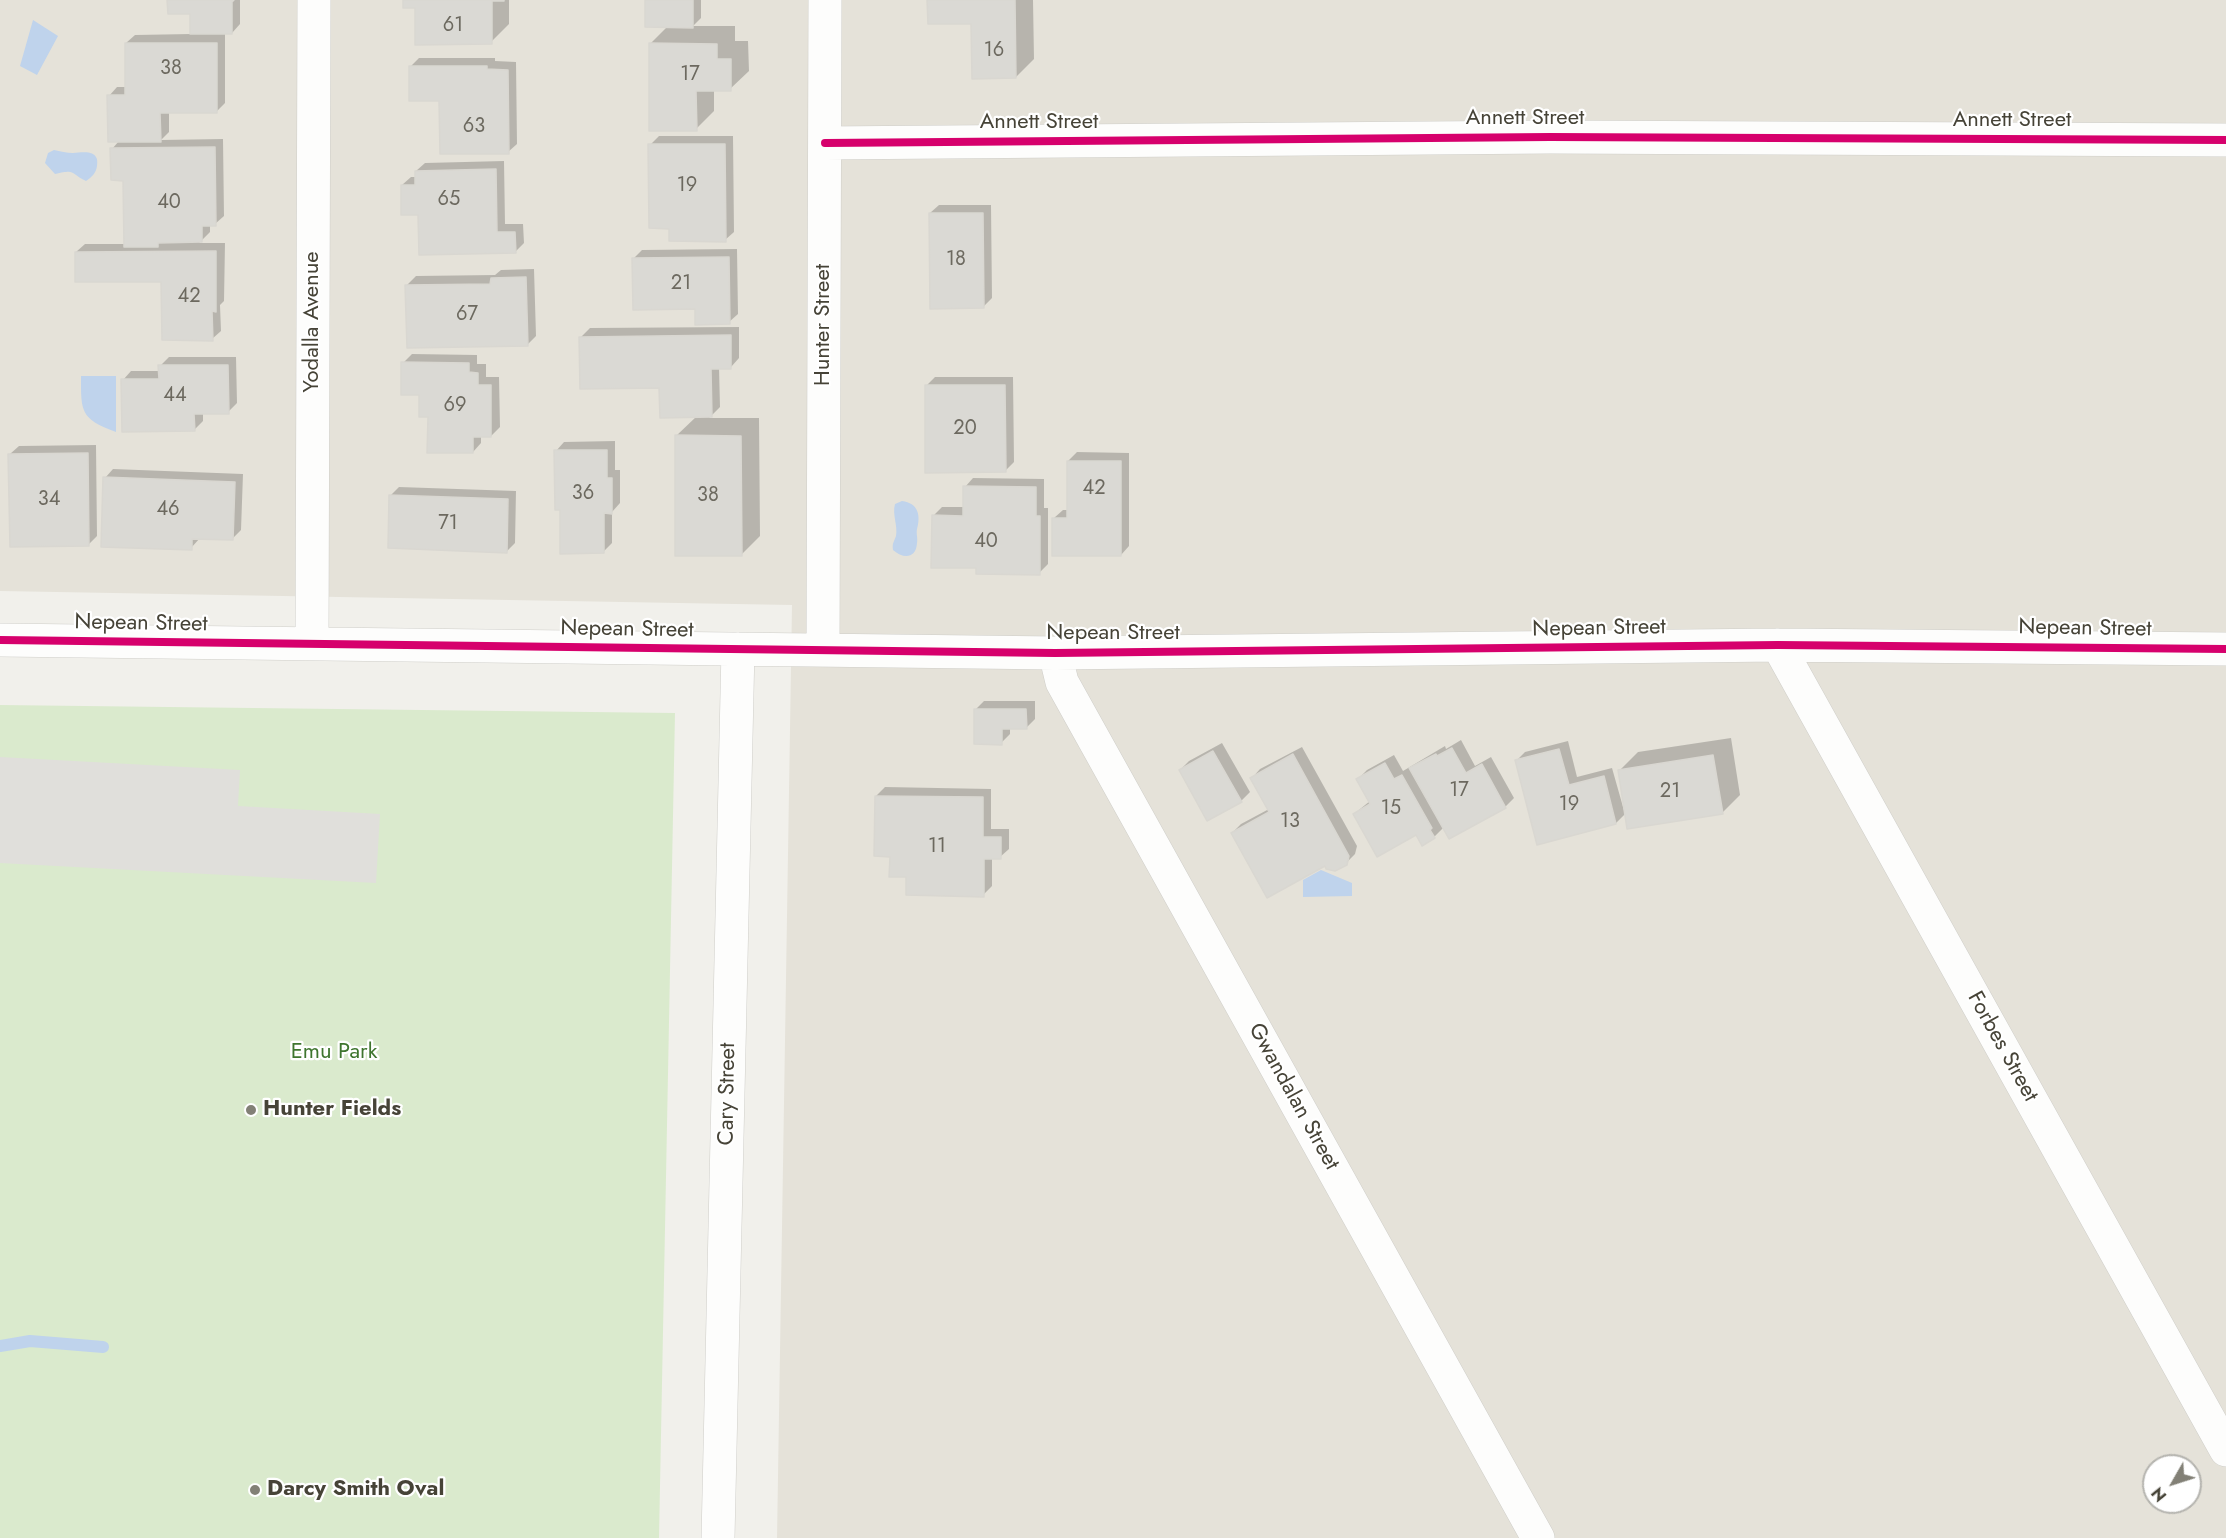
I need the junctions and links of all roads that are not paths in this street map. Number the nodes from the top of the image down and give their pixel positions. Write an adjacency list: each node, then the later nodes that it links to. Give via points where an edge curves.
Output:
1 (314, 0): 6 (street, Yodalla Avenue)
2 (825, 0): 4 (street, Hunter Street)
3 (2226, 140): 4 (street, Annett Street, via 1550,137)
4 (825, 143): 10 (street, Hunter Street)
5 (0, 640): 6 (street, Nepean Street)
6 (312, 644): 8 (street, Nepean Street)
7 (1778, 645): 9 (street, Nepean Street); 11 (street, Nepean Street); 12 (street, Forbes Street)
8 (738, 649): 10 (street, Nepean Street); 13 (street, Cary Street)
9 (2226, 649)
10 (823, 651): 11 (street, Nepean Street)
11 (1054, 653): 14 (street, Gwandalan Street, via 1062,682)
12 (2226, 1450)
13 (718, 1538)
14 (1538, 1538)

